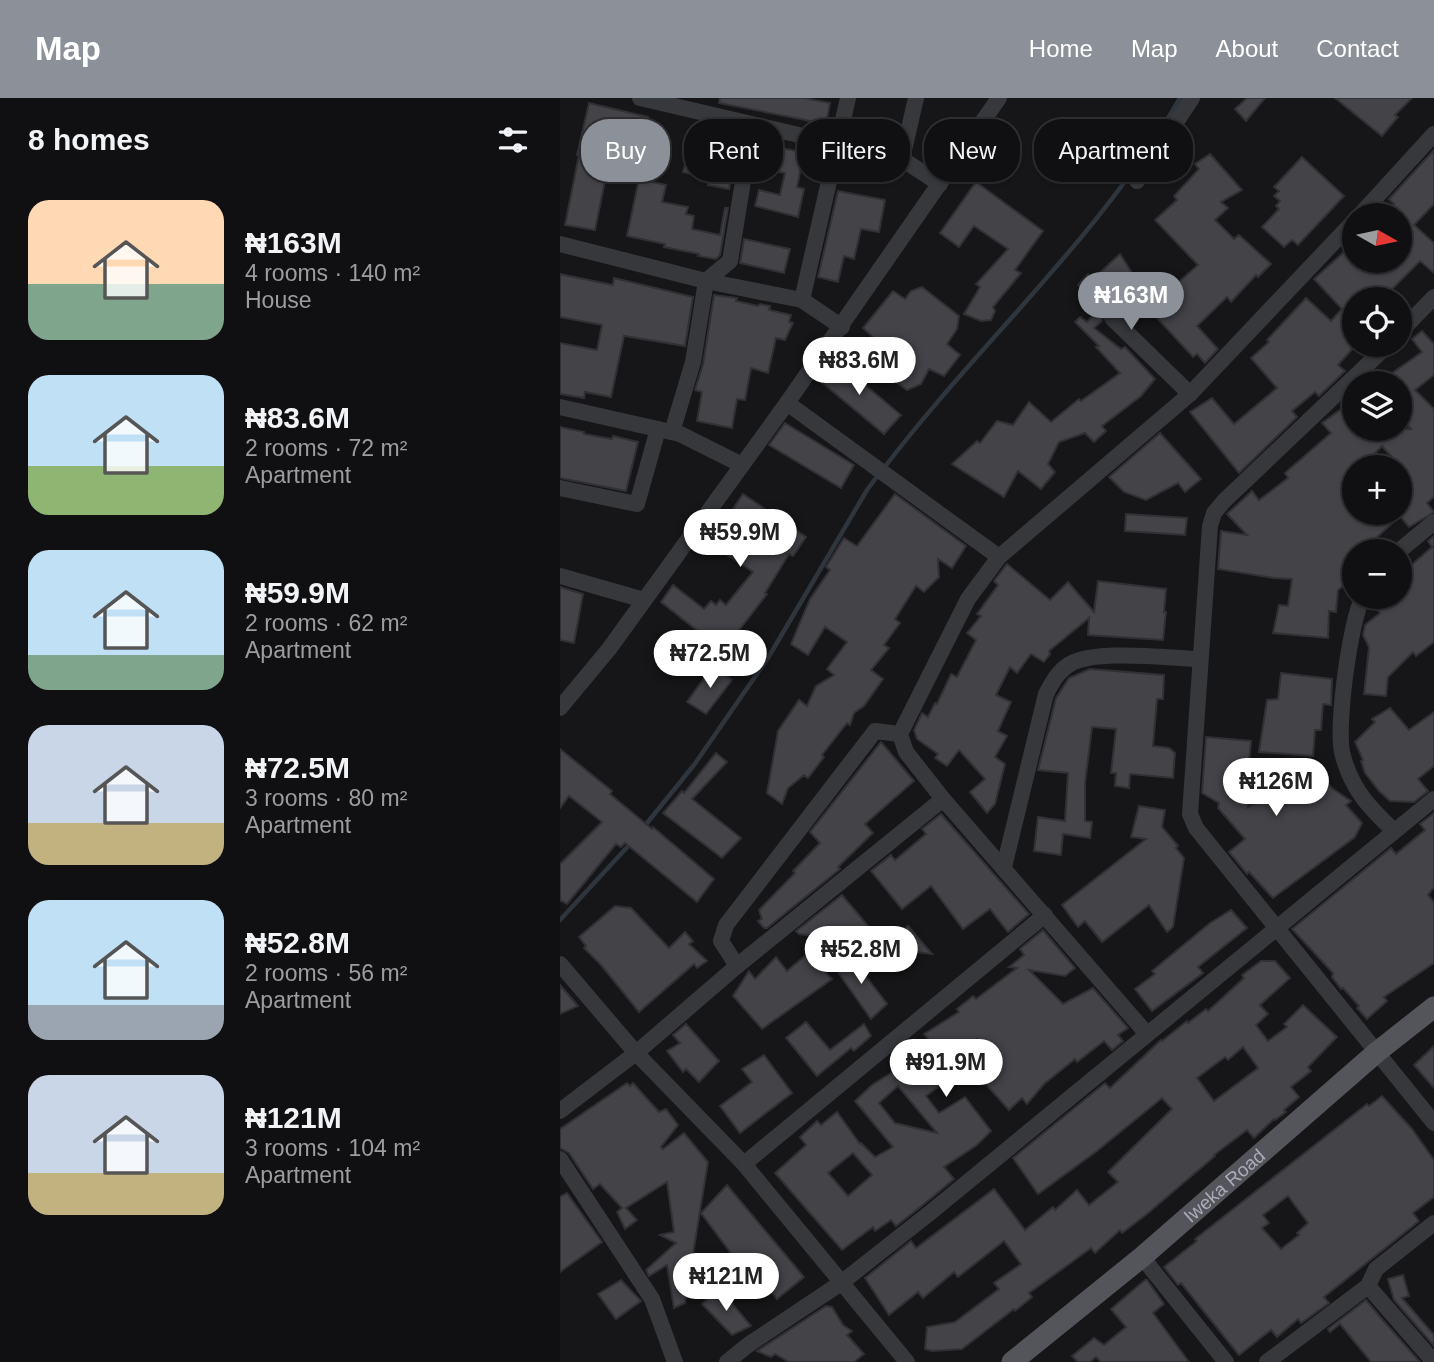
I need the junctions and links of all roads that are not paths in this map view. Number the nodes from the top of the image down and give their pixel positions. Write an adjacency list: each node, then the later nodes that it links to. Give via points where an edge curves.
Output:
1 (640, 98): 10 (street)
2 (848, 98): 6 (street)
3 (916, 98): 8 (street)
4 (999, 98): 14 (street)
5 (1192, 98): 7 (street)
6 (843, 119)
7 (1178, 119)
8 (910, 124)
9 (1434, 134): 15 (street)
10 (797, 135)
11 (910, 164): 14 (street)
12 (743, 182): 18 (street, via 730,261)
13 (828, 182): 20 (street)
14 (940, 184): 23 (street)
15 (1371, 203)
16 (1342, 234): 25 (street)
17 (560, 244): 18 (street)
18 (706, 281): 20 (street); 28 (street, via 693,362)
19 (1434, 297): 22 (street)
20 (802, 300): 23 (street)
21 (1112, 318): 25 (street)
22 (1412, 320)
23 (842, 327): 26 (street)
24 (1375, 357): 37 (street, via 1214,513)
25 (1191, 394): 33 (street)
26 (788, 403): 29 (street); 33 (street)
27 (560, 407): 28 (street)
28 (665, 431): 29 (street); 30 (street, via 637,503)
29 (742, 465): 35 (street)
30 (560, 488)
31 (1434, 523): 32 (street)
32 (1412, 541)
33 (999, 557): 39 (street, via 968,598)
34 (560, 576): 35 (street)
35 (644, 600): 38 (street)
36 (1360, 609): 42 (street, via 1350,643 1341,753 1366,804)
37 (1200, 659): 43 (street, via 1091,657 1070,664 1057,675 1046,694); 45 (street, via 1190,814 1196,828)
38 (560, 708)
39 (900, 734): 40 (street, via 906,752); 47 (street, via 875,731 726,925 721,941)
40 (943, 799): 43 (street); 47 (street)
41 (1434, 799): 42 (street)
42 (1394, 831): 45 (street)
43 (1004, 867): 44 (street)
44 (1045, 915): 49 (street); 55 (street)
45 (1278, 929): 49 (street); 50 (street)
46 (560, 964): 51 (street)
47 (737, 966): 51 (street)
48 (1434, 1007): 50 (main road, Iweka Road)
49 (1147, 1034): 58 (street)
50 (1377, 1052): 53 (street); 57 (main road, Iweka Road)
51 (636, 1053): 52 (street); 55 (street)
52 (560, 1111)
53 (1434, 1123)
54 (560, 1159): 60 (street, via 652,1299)
55 (744, 1164): 58 (street)
56 (1434, 1223): 59 (street, via 1377,1269)
57 (1142, 1257): 63 (main road, Iweka Road); 64 (street)
58 (841, 1283): 61 (street); 62 (street)
59 (1368, 1286): 65 (street); 66 (street)
60 (675, 1362)
61 (727, 1362)
62 (907, 1362)
63 (1012, 1362)
64 (1226, 1362)
65 (1267, 1362)
66 (1434, 1362)

